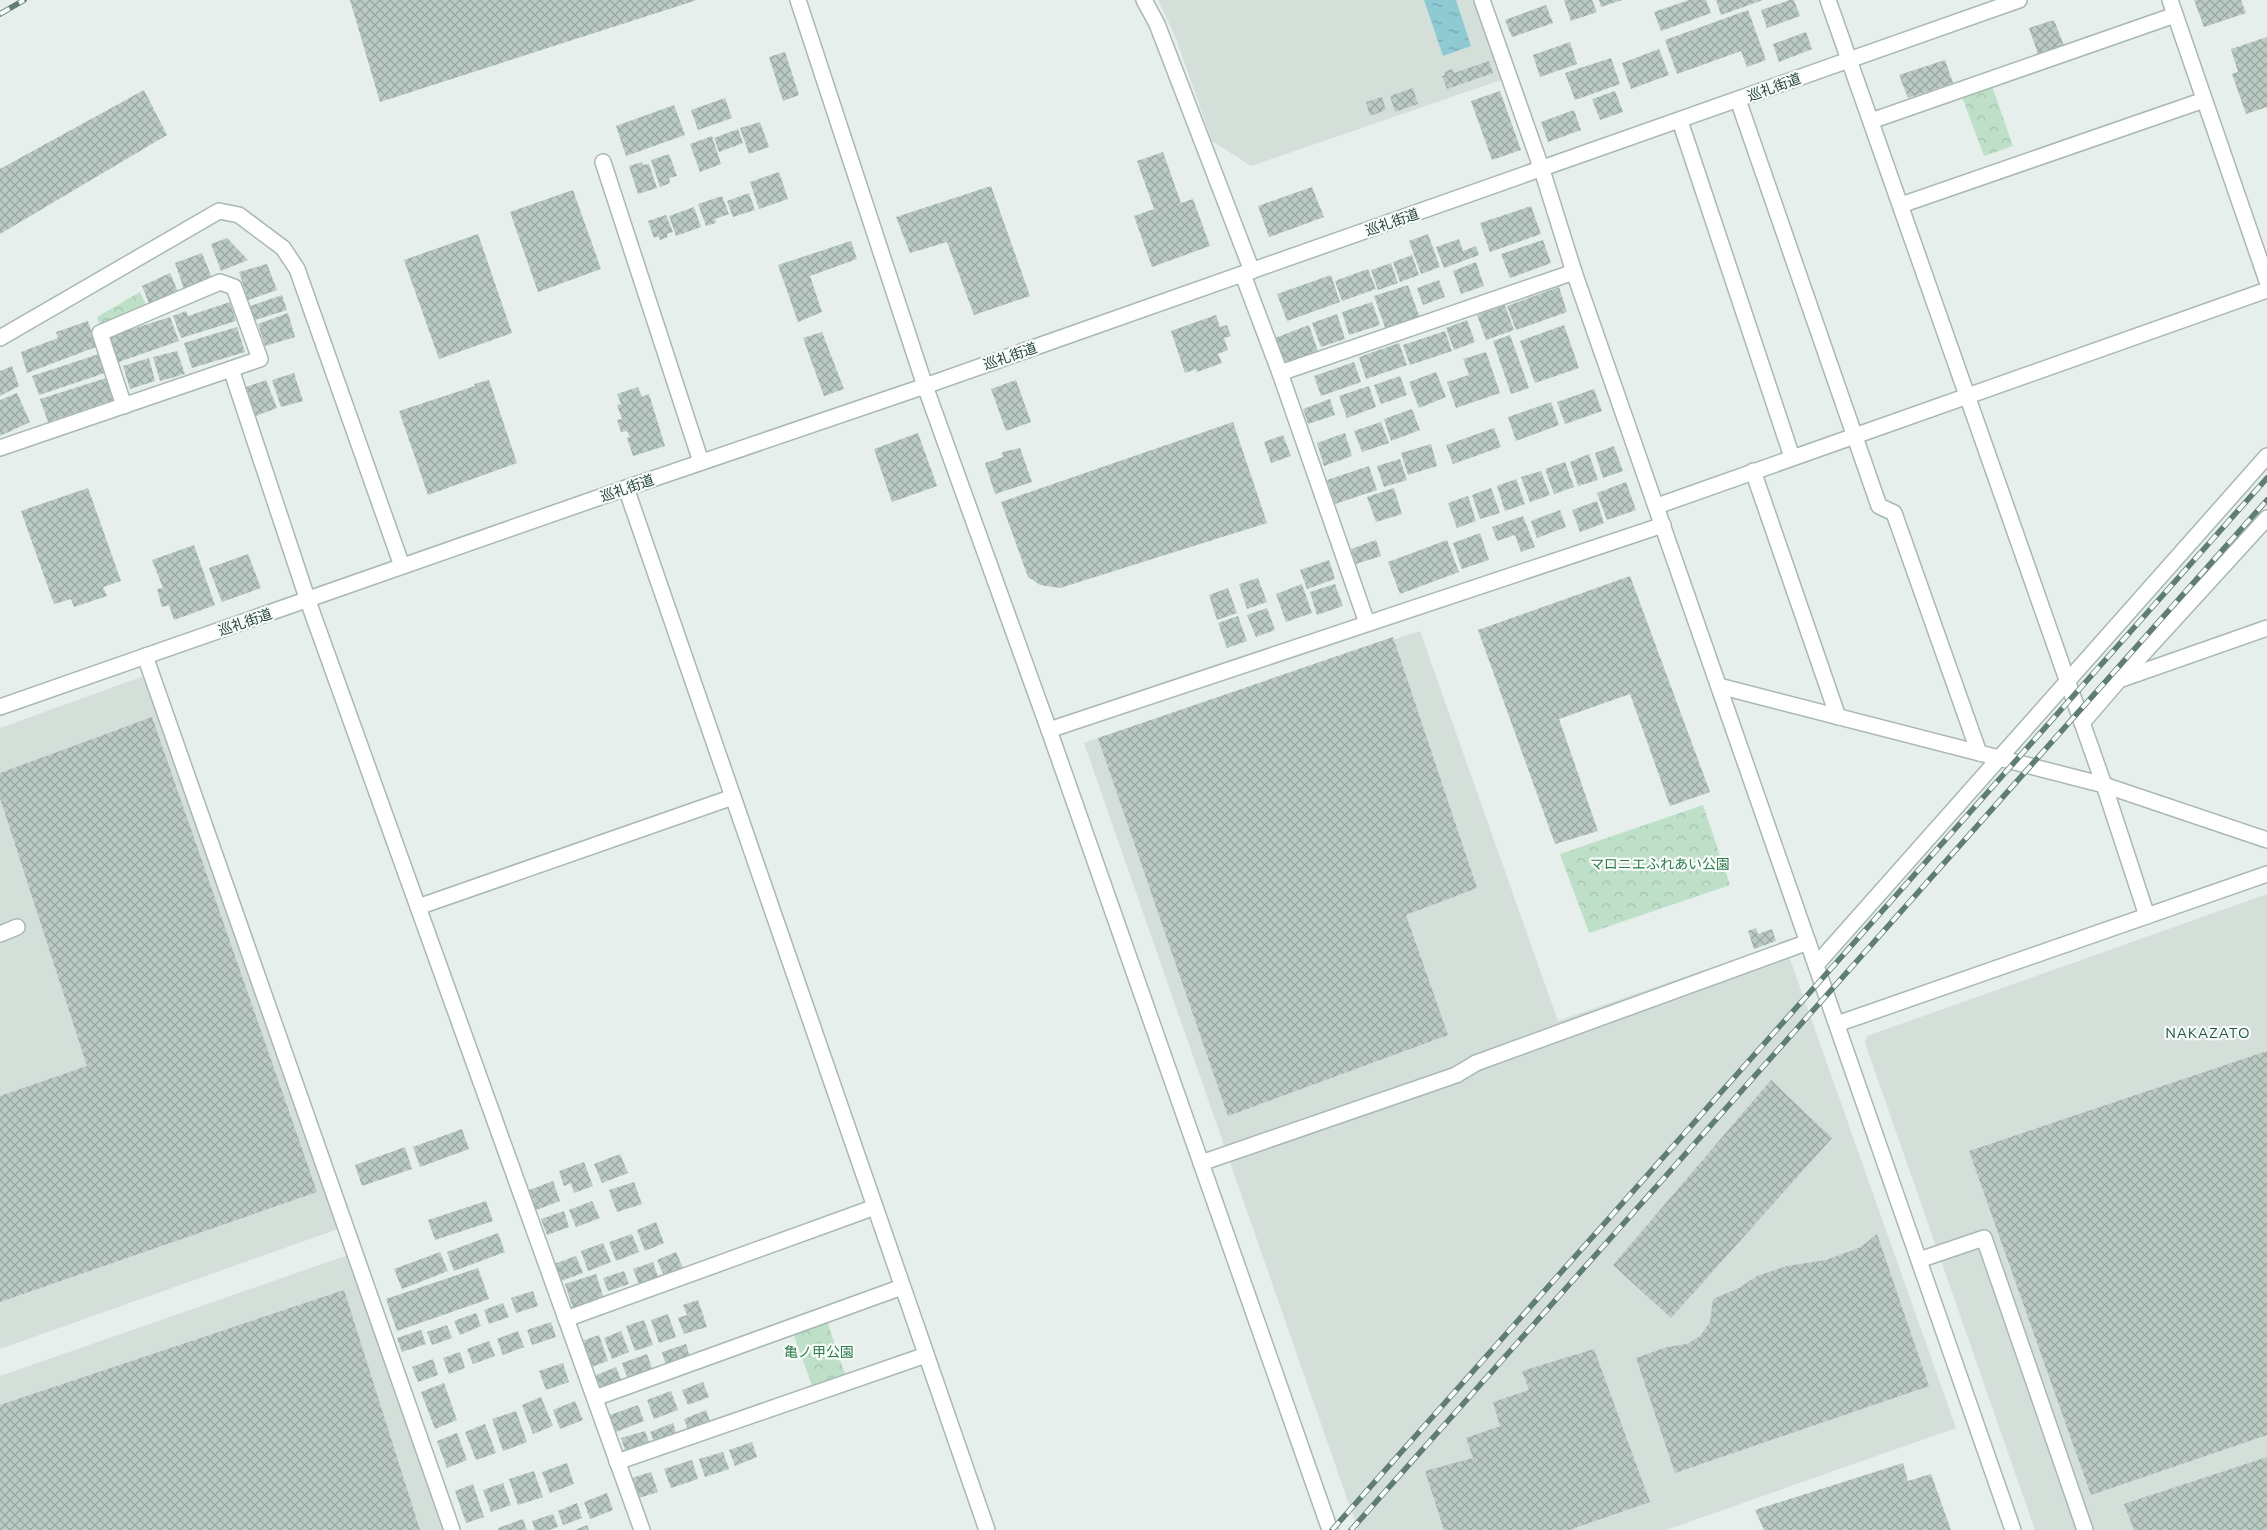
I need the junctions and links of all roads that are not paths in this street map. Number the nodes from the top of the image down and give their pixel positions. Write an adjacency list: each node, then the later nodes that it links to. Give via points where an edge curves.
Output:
1 (798, 0): 23 (street)
2 (1144, 0): 17 (street, via 1157,24)
3 (1482, 0): 14 (street)
4 (1828, 0): 8 (street)
5 (2019, 0): 8 (street, 巡礼街道)
6 (2170, 0): 7 (street)
7 (2175, 15): 10 (street); 12 (street)
8 (1850, 60): 9 (street, 巡礼街道); 12 (street)
9 (1738, 100): 11 (street, 巡礼街道); 26 (street)
10 (2204, 100): 15 (street); 18 (street)
11 (1680, 121): 14 (street, 巡礼街道); 29 (street)
12 (1871, 121): 15 (street)
13 (603, 162): 30 (street)
14 (1542, 170): 16 (street); 17 (street, 巡礼街道)
15 (1900, 205): 24 (street)
16 (1574, 272): 22 (street); 33 (street)
17 (1248, 273): 22 (street); 23 (street, 巡礼街道)
18 (2267, 281)
19 (2267, 290): 24 (street)
20 (0, 338): 36 (street, via 219,211 239,215 284,248 297,269)
21 (230, 369): 25 (street); 25 (street, via 260,359 234,287 220,282 100,333); 37 (street)
22 (1280, 373): 38 (street)
23 (925, 386): 30 (street, 巡礼街道); 47 (street)
24 (1968, 396): 26 (street); 42 (street)
25 (124, 406): 27 (street)
26 (1856, 435): 29 (street); 48 (street, via 1879,506 1894,513)
27 (0, 448)
28 (2267, 456): 42 (street)
29 (1792, 458): 31 (street)
30 (701, 462): 32 (street, 巡礼街道)
31 (1753, 471): 33 (street); 45 (street)
32 (626, 488): 36 (street, 巡礼街道); 51 (street)
33 (1657, 506): 35 (street)
34 (2267, 518): 41 (street)
35 (1663, 525): 38 (street); 43 (street)
36 (402, 566): 37 (street, 巡礼街道)
37 (308, 601): 40 (street, 巡礼街道); 54 (street)
38 (1367, 623): 47 (street)
39 (2267, 628): 41 (street)
40 (145, 656): 44 (street, 巡礼街道); 69 (street)
41 (2119, 680): 46 (street)
42 (2067, 682): 46 (street); 49 (street)
43 (1719, 686): 45 (street); 58 (street)
44 (0, 707)
45 (1838, 717): 48 (street)
46 (2082, 723): 50 (street)
47 (1049, 730): 61 (street)
48 (1979, 753): 49 (street)
49 (2001, 758): 50 (street); 59 (street)
50 (2104, 785): 52 (street); 55 (street)
51 (733, 797): 54 (street); 62 (street)
52 (2267, 840)
53 (2267, 874): 55 (street)
54 (418, 907): 65 (street)
55 (2147, 916): 60 (street)
56 (17, 927): 57 (street)
57 (0, 934)
58 (1808, 942): 59 (street); 61 (street, via 1476,1063 1456,1075)
59 (1816, 965): 60 (street)
60 (1837, 1024): 63 (street)
61 (1201, 1163): 72 (street)
62 (875, 1206): 64 (street); 65 (street)
63 (1919, 1260): 73 (street); 74 (street, via 1984,1238)
64 (902, 1287): 66 (street); 67 (street)
65 (566, 1319): 67 (street)
66 (926, 1355): 68 (street); 71 (street)
67 (594, 1398): 68 (street)
68 (617, 1462): 70 (street)
69 (452, 1530)
70 (642, 1530)
71 (987, 1530)
72 (1330, 1530)
73 (2013, 1530)
74 (2085, 1530)

